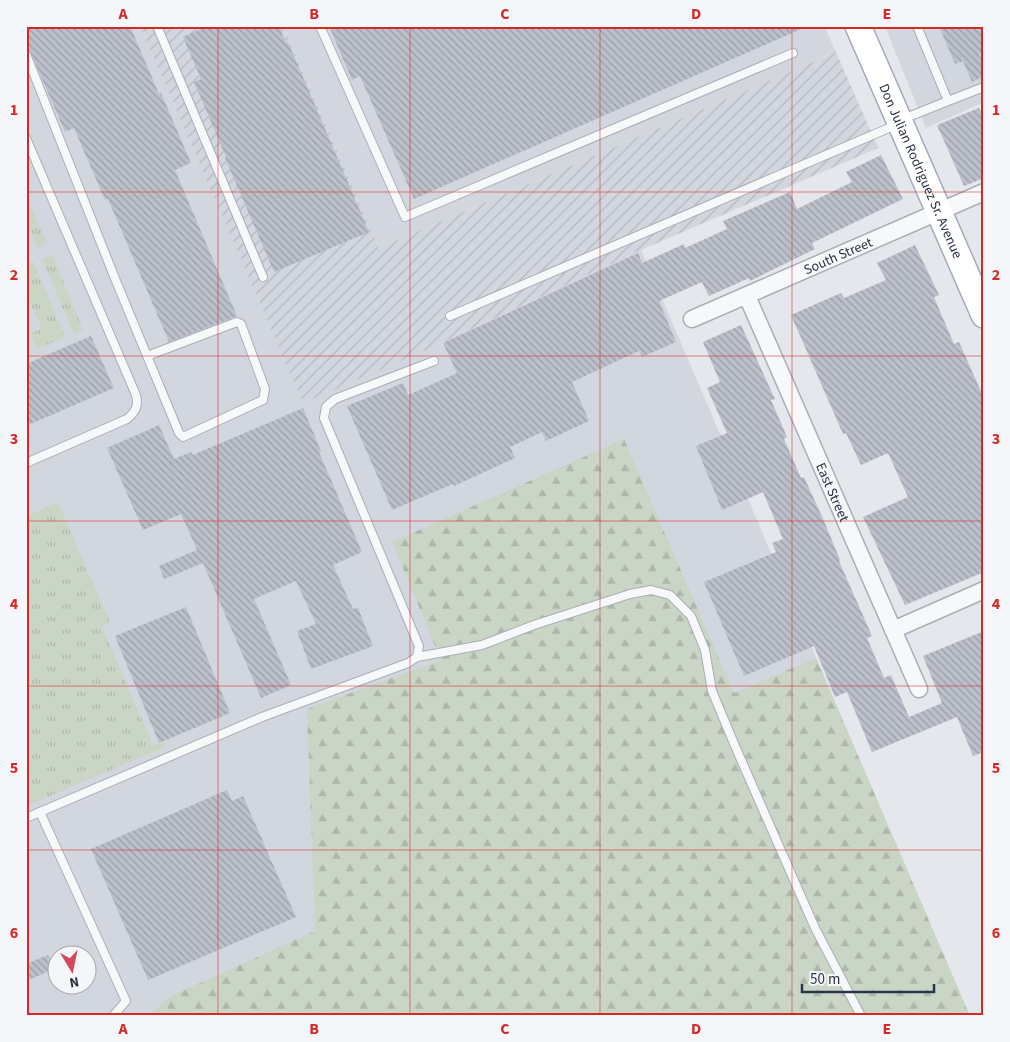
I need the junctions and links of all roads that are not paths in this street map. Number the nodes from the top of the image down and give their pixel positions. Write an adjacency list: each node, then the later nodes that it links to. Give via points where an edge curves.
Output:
1 (157, 26): 13 (lane)
2 (320, 26): 5 (lane, via 405,217)
3 (858, 26): 9 (main road, Don Julian Rodriguez Sr. Avenue)
4 (917, 26): 8 (lane)
5 (793, 53)
6 (26, 54): 18 (lane)
7 (984, 87): 8 (lane)
8 (948, 102): 9 (lane)
9 (900, 122): 12 (main road, Don Julian Rodriguez Sr. Avenue); 16 (lane)
10 (26, 138): 20 (lane, via 138,404 127,419)
11 (984, 192): 12 (street, South Street)
12 (939, 211): 14 (street, South Street); 15 (main road, Don Julian Rodriguez Sr. Avenue)
13 (263, 277)
14 (747, 296): 17 (street, South Street); 22 (street, East Street)
15 (984, 315)
16 (450, 316)
17 (692, 320)
18 (147, 356): 18 (lane, via 183,438 263,400 265,389 241,324 237,322)
19 (434, 362): 23 (lane, via 335,399 326,407 324,418 419,646)
20 (26, 463)
21 (984, 590): 22 (street)
22 (893, 630): 24 (street, East Street)
23 (417, 657): 25 (lane, via 262,717); 28 (lane, via 482,645 630,594 651,590 670,595 691,616 705,650 712,691 815,928)
24 (919, 689)
25 (40, 812): 26 (lane); 27 (lane, via 126,1001)
26 (26, 818)
27 (113, 1016)
28 (861, 1016)

